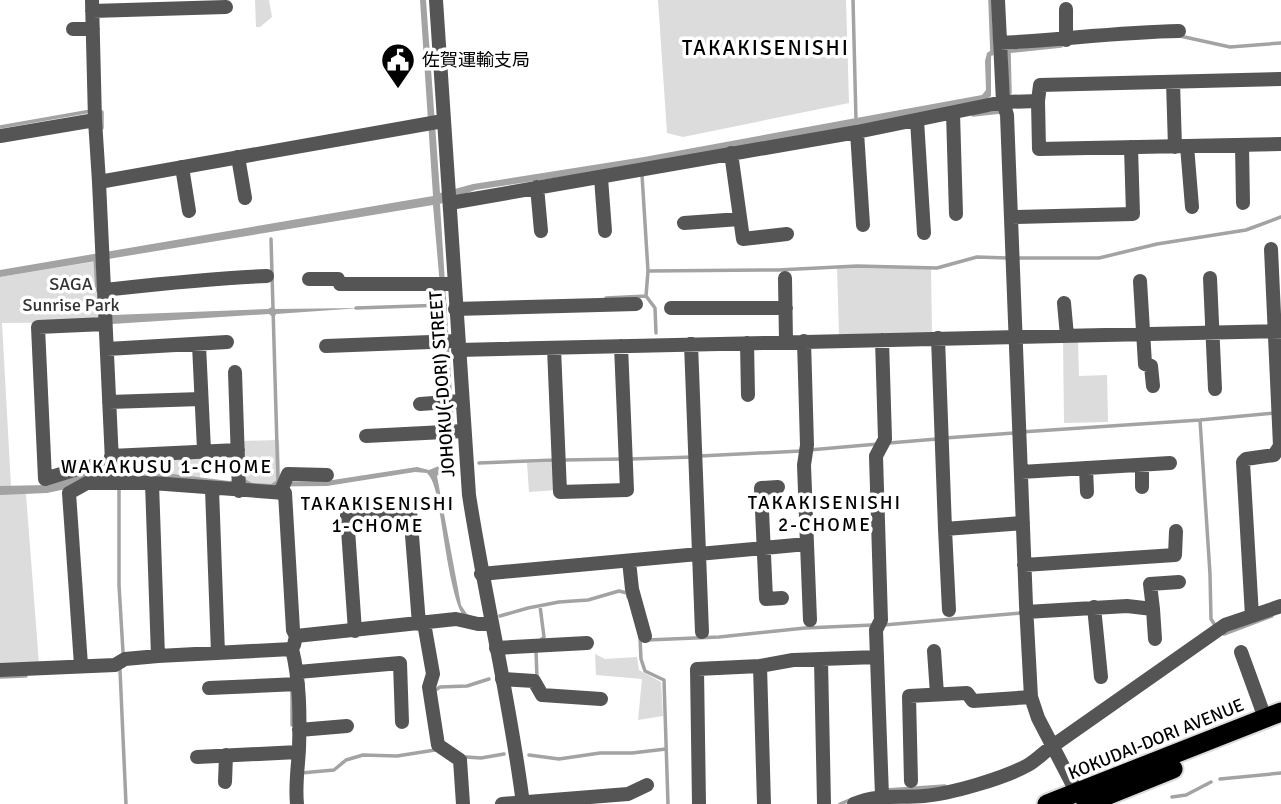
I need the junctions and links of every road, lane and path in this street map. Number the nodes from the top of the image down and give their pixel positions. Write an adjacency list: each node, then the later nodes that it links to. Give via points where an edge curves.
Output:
1 (436, 0): 18 (street, JOHOKU(-DORI) STREET)
2 (998, 0): 10 (street)
3 (226, 7): 4 (street)
4 (95, 8): 7 (street)
5 (1066, 9): 9 (street)
6 (73, 29): 7 (street)
7 (93, 29): 16 (street)
8 (1179, 31): 9 (street)
9 (1066, 40): 10 (street)
10 (1000, 49): 14 (street)
11 (1281, 79): 12 (street)
12 (1173, 82): 13 (street, via 1040,85); 23 (street)
13 (1038, 101): 14 (street); 24 (street, via 1039,149)
14 (1003, 102): 15 (street); 37 (street)
15 (953, 113): 17 (street); 36 (street)
16 (95, 120): 20 (street); 29 (street)
17 (918, 120): 19 (street); 43 (street)
18 (435, 122): 25 (street); 31 (street, JOHOKU(-DORI) STREET)
19 (857, 132): 26 (street); 40 (street)
20 (0, 136)
21 (1281, 144): 22 (street)
22 (1241, 145): 23 (street); 33 (street)
23 (1181, 146): 24 (street); 34 (street)
24 (1131, 147): 37 (street, via 1133,214)
25 (238, 157): 27 (street); 32 (street)
26 (732, 158): 28 (street); 38 (street)
27 (182, 167): 29 (street); 35 (street)
28 (601, 178): 30 (street); 42 (street)
29 (103, 181): 52 (street, via 102,255)
30 (537, 187): 31 (street); 41 (street)
31 (449, 196): 51 (street, JOHOKU(-DORI) STREET)
32 (246, 198)
33 (1243, 202)
34 (1192, 207)
35 (189, 211)
36 (956, 214)
37 (1012, 217): 63 (street)
38 (740, 219): 39 (street); 44 (street, via 743,239)
39 (684, 223)
40 (863, 225)
41 (541, 231)
42 (605, 231)
43 (924, 233)
44 (788, 234)
45 (1271, 249): 59 (street)
46 (268, 276): 52 (street)
47 (785, 278): 56 (street)
48 (1210, 278): 60 (street)
49 (309, 279): 51 (street, via 338,279 340,284)
50 (1140, 281): 61 (street)
51 (446, 284): 57 (street, JOHOKU(-DORI) STREET)
52 (109, 289): 58 (street)
53 (1063, 303): 62 (street)
54 (636, 304): 57 (street)
55 (671, 308): 56 (street)
56 (786, 308): 68 (street)
57 (455, 309): 69 (street, JOHOKU(-DORI) STREET)
58 (105, 319): 76 (street); 91 (street, via 38,327 45,479)
59 (1278, 330): 60 (street); 85 (street)
60 (1213, 332): 61 (street); 79 (street)
61 (1143, 334): 62 (street); 78 (street, via 1145,364 1151,366)
62 (1067, 335): 63 (street)
63 (1016, 336): 64 (street); 95 (street)
64 (938, 338): 65 (street); 106 (street)
65 (882, 340): 66 (street); 136 (street, via 883,443 876,456)
66 (804, 341): 68 (street); 108 (street)
67 (227, 342): 72 (street)
68 (786, 342): 70 (street)
69 (452, 343): 74 (street); 75 (street); 83 (street, JOHOKU(-DORI) STREET)
70 (747, 343): 71 (street); 80 (street)
71 (691, 344): 73 (street); 110 (street)
72 (199, 345): 76 (street); 81 (street)
73 (621, 345): 75 (street); 75 (street, via 627,489 593,493 560,492)
74 (326, 346)
75 (554, 348)
76 (112, 349): 82 (street)
77 (235, 372): 90 (street)
78 (1153, 386)
79 (1215, 389)
80 (748, 395)
81 (201, 399): 82 (street); 89 (street)
82 (113, 402): 91 (street)
83 (455, 402): 84 (street); 86 (street, JOHOKU(-DORI) STREET)
84 (420, 404)
85 (1279, 412): 88 (street)
86 (464, 431): 87 (street); 113 (street, JOHOKU(-DORI) STREET)
87 (366, 436)
88 (1280, 446): 121 (street, via 1273,456 1243,462)
89 (204, 450): 90 (street); 91 (street)
90 (238, 450): 103 (street)
91 (114, 458): 97 (street)
92 (1170, 463): 93 (street)
93 (1142, 465): 94 (street); 101 (street)
94 (1086, 468): 95 (street); 104 (street)
95 (1025, 472): 105 (street)
96 (327, 475): 99 (street, via 288,474)
97 (113, 483): 98 (street); 138 (street, via 87,483 69,493)
98 (152, 483): 102 (street); 135 (street)
99 (283, 487): 103 (street); 129 (street)
100 (778, 487): 109 (street, via 761,488)
101 (1142, 487)
102 (212, 489): 103 (street); 134 (street)
103 (239, 491)
104 (1087, 492)
105 (1023, 523): 106 (street); 112 (street)
106 (945, 529): 120 (street)
107 (1176, 531): 112 (street, via 1175,555)
108 (807, 544): 109 (street); 122 (street)
109 (763, 548): 110 (street); 115 (street, via 766,598)
110 (698, 554): 111 (street); 126 (street)
111 (629, 561): 113 (street); 127 (street)
112 (1029, 564): 118 (street)
113 (481, 574): 124 (street, JOHOKU(-DORI) STREET)
114 (1179, 582): 119 (street, via 1150,584)
115 (782, 598)
116 (1281, 606): 121 (street)
117 (1094, 607): 118 (street); 119 (street); 141 (street)
118 (1026, 609): 146 (street)
119 (1153, 609): 128 (street)
120 (949, 610)
121 (1252, 616): 152 (street, via 1218,631)
122 (810, 620)
123 (421, 624): 124 (street, via 456,619); 125 (street); 125 (street, via 410,510 347,515); 165 (street, via 433,674 429,687 438,745 460,760)
124 (491, 624): 131 (street, JOHOKU(-DORI) STREET)
125 (355, 631): 129 (street)
126 (702, 632)
127 (646, 636)
128 (1155, 639)
129 (294, 643): 134 (street); 143 (street)
130 (587, 643): 131 (street)
131 (496, 648): 142 (street, JOHOKU(-DORI) STREET)
132 (934, 651): 145 (street)
133 (1241, 652): 148 (street)
134 (218, 653): 135 (street)
135 (158, 656): 138 (street, via 125,659 115,665)
136 (877, 657): 137 (street); 159 (street)
137 (821, 660): 139 (street); 163 (street)
138 (81, 665): 140 (street)
139 (760, 666): 167 (street, via 697,668); 168 (street)
140 (0, 670)
141 (1101, 677)
142 (502, 679): 147 (street, via 536,684 542,695); 162 (street, JOHOKU(-DORI) STREET)
143 (294, 680): 144 (street); 149 (street, via 400,663); 151 (street)
144 (209, 688)
145 (937, 694): 146 (street, via 967,693 974,701); 156 (street, via 909,696)
146 (1031, 697): 152 (street)
147 (601, 699)
148 (1276, 718): 161 (highway, KOKUDAI-DORI AVENUE)
149 (402, 722)
150 (347, 726): 151 (street)
151 (299, 730): 153 (street)
152 (1056, 749): 159 (street, via 1015,771 946,793); 161 (street)
153 (293, 752): 154 (street); 164 (street)
154 (226, 755): 155 (street); 157 (street)
155 (197, 757)
156 (911, 781)
157 (225, 782)
158 (646, 785): 160 (street)
159 (882, 792): 169 (street)
160 (629, 799): 162 (street)
161 (1068, 800)
162 (523, 803): 166 (street)
163 (824, 803)
164 (297, 804)
165 (463, 804)
166 (502, 804)
167 (699, 804)
168 (764, 804)
169 (854, 804)

